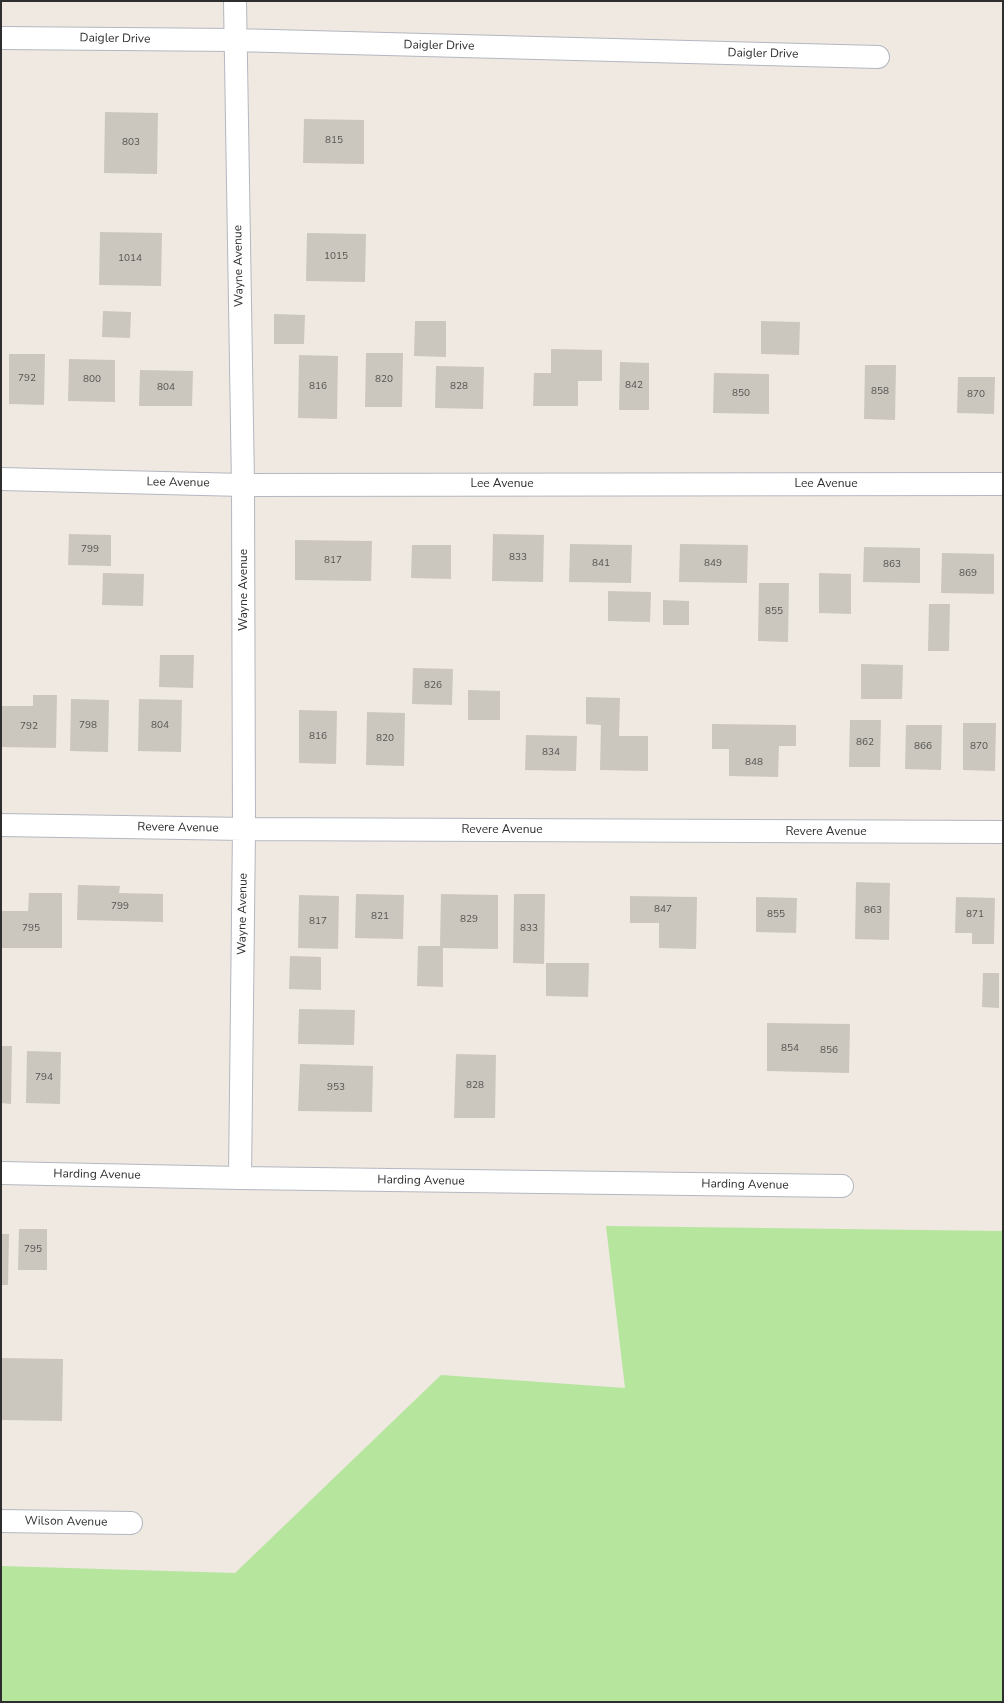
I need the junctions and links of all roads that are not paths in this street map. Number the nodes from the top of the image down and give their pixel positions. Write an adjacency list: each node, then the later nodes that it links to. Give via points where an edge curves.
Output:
1 (235, 1): 3 (street, Wayne Avenue)
2 (1, 38): 3 (street, Daigler Drive)
3 (235, 40): 4 (street, Daigler Drive); 7 (street, Wayne Avenue)
4 (878, 57)
5 (1, 479): 7 (street, Lee Avenue)
6 (1003, 484): 7 (street, Lee Avenue)
7 (243, 485): 9 (street, Wayne Avenue)
8 (1, 825): 9 (street, Revere Avenue)
9 (244, 829): 10 (street, Revere Avenue); 12 (street, Wayne Avenue)
10 (1003, 832)
11 (1, 1173): 12 (street, Harding Avenue)
12 (240, 1178): 13 (street, Harding Avenue)
13 (842, 1186)
14 (1, 1521): 15 (street, Wilson Avenue)
15 (131, 1523)

